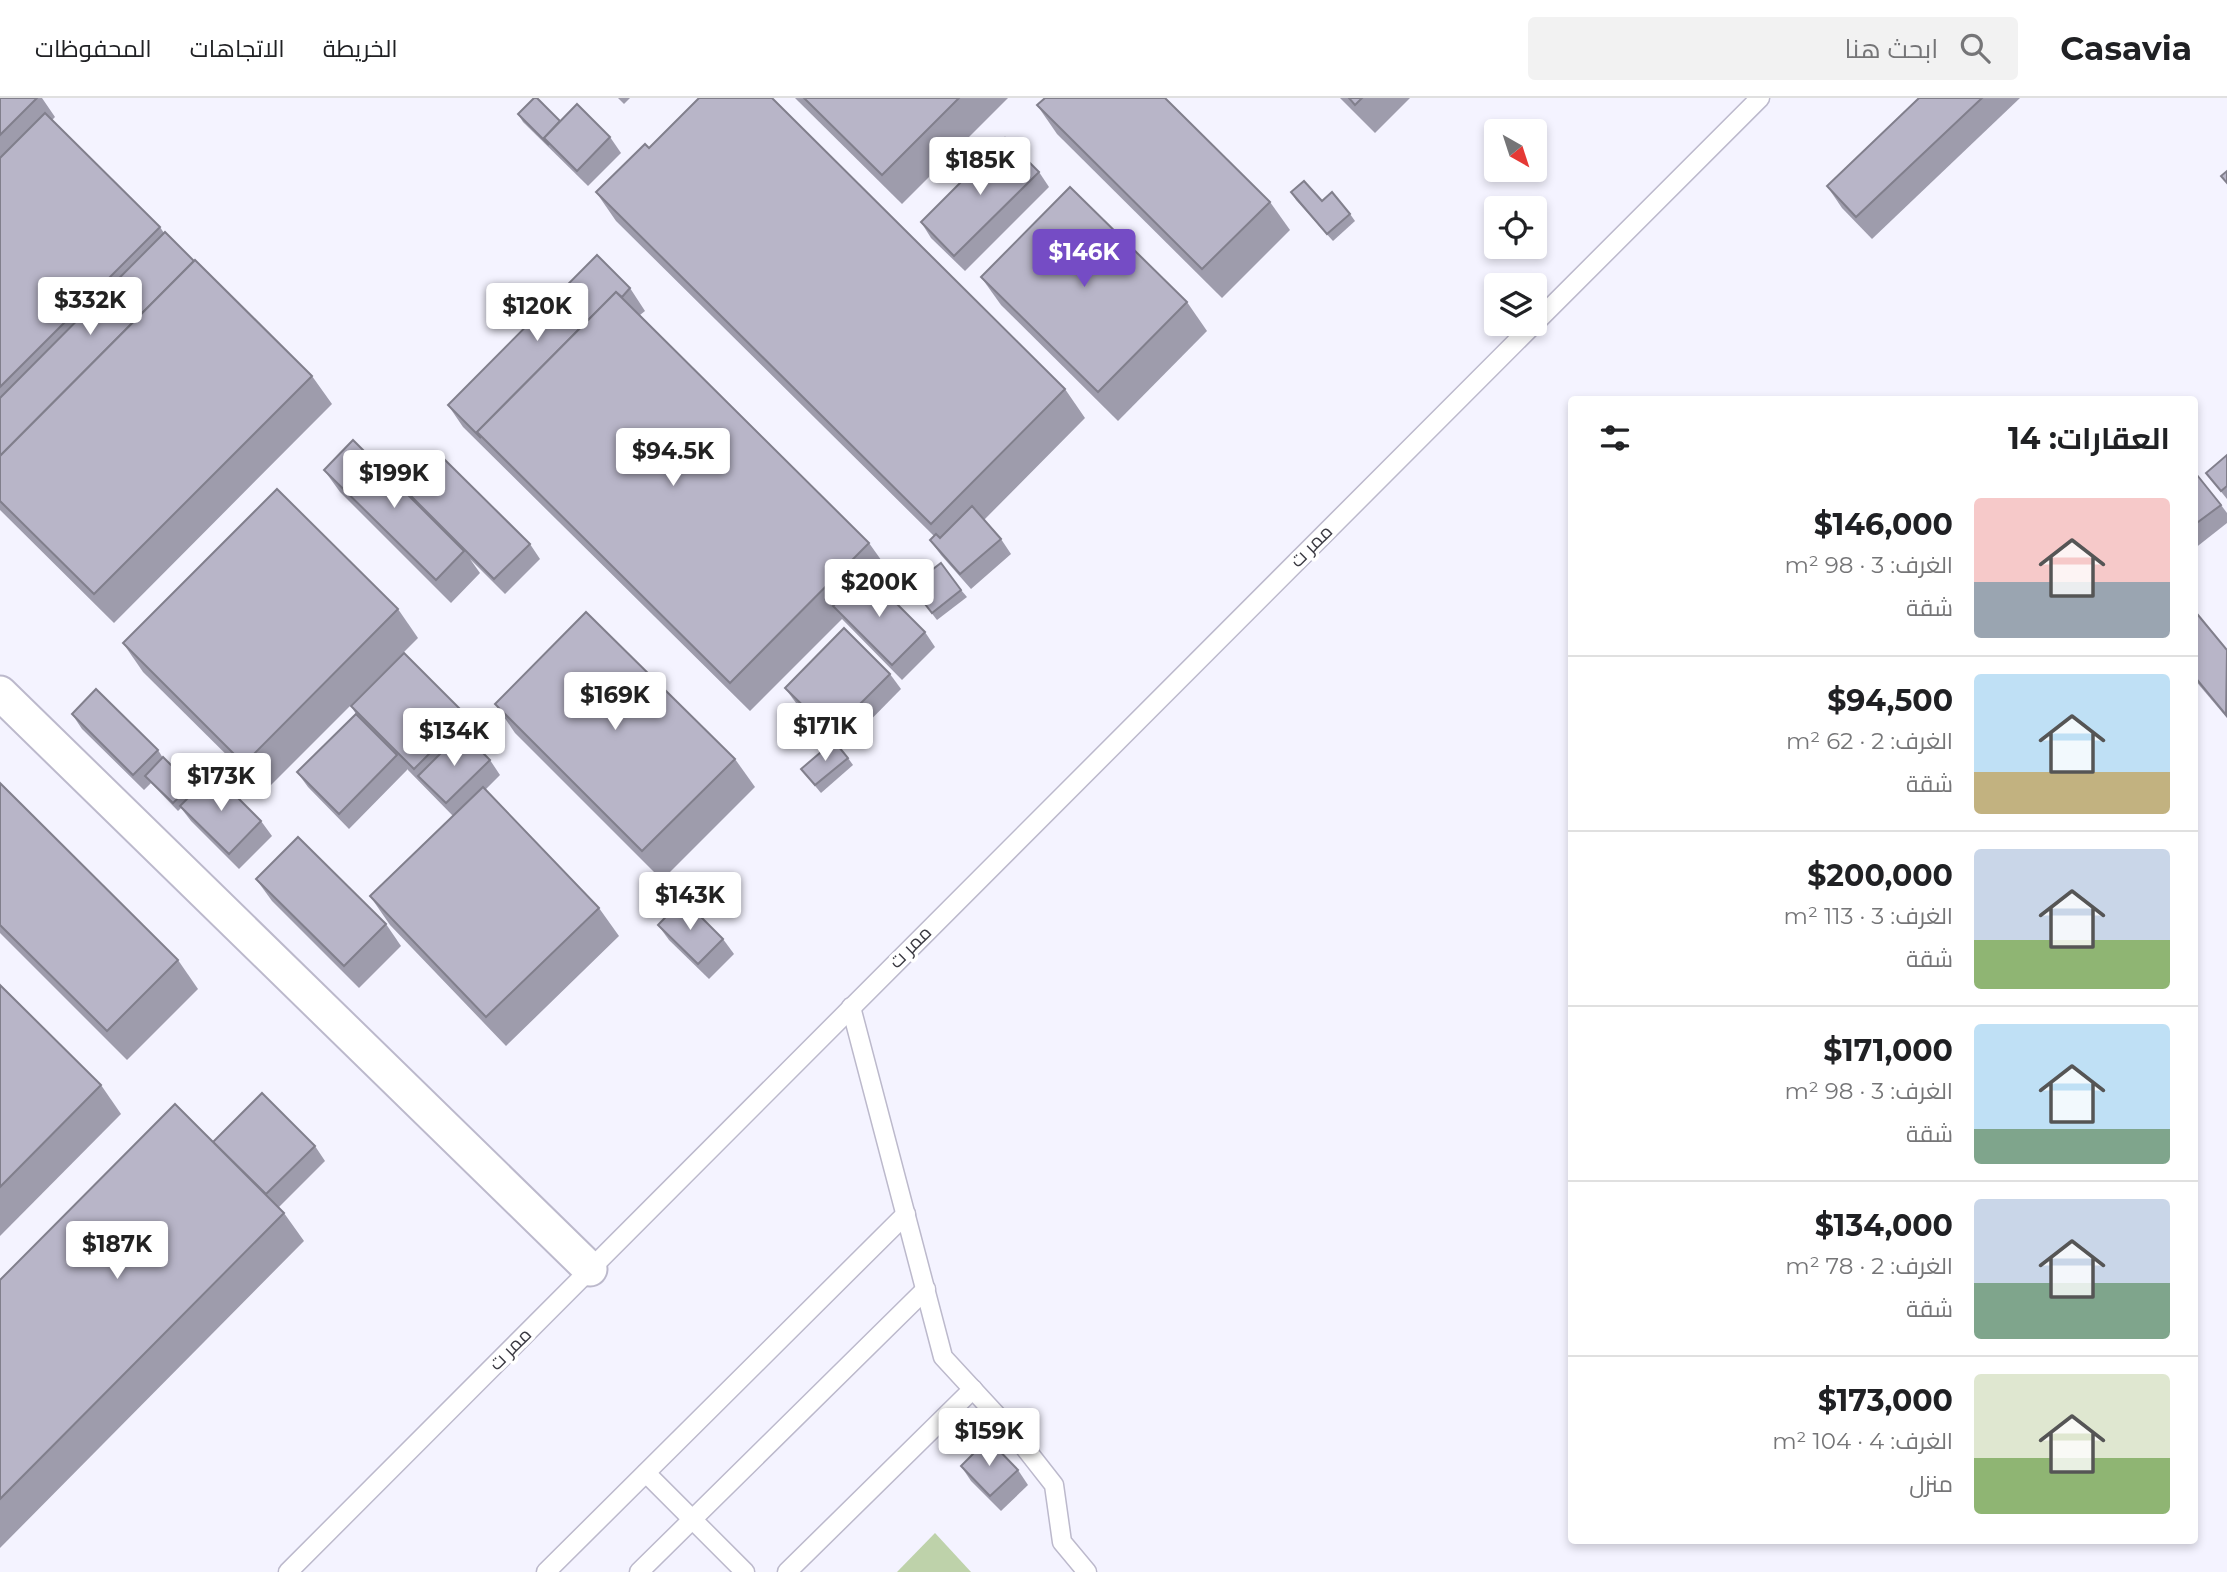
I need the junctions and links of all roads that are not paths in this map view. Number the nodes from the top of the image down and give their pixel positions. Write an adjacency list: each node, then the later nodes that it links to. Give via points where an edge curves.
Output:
1 (1760, 98): 2 (lane, ممر ت)
2 (1547, 310)
3 (1521, 336): 5 (lane, ممر ت)
4 (0, 693): 7 (street)
5 (851, 1007): 6 (lane); 7 (lane, ممر ت)
6 (906, 1214): 8 (lane); 10 (lane)
7 (590, 1269): 12 (lane, ممر ت)
8 (926, 1289): 9 (lane, via 943,1357); 11 (lane)
9 (972, 1389): 16 (lane); 17 (lane, via 1054,1485 1062,1542)
10 (646, 1473): 11 (lane); 13 (lane)
11 (693, 1519): 14 (lane); 15 (lane)
12 (288, 1572)
13 (546, 1572)
14 (639, 1572)
15 (744, 1572)
16 (787, 1572)
17 (1087, 1572)

